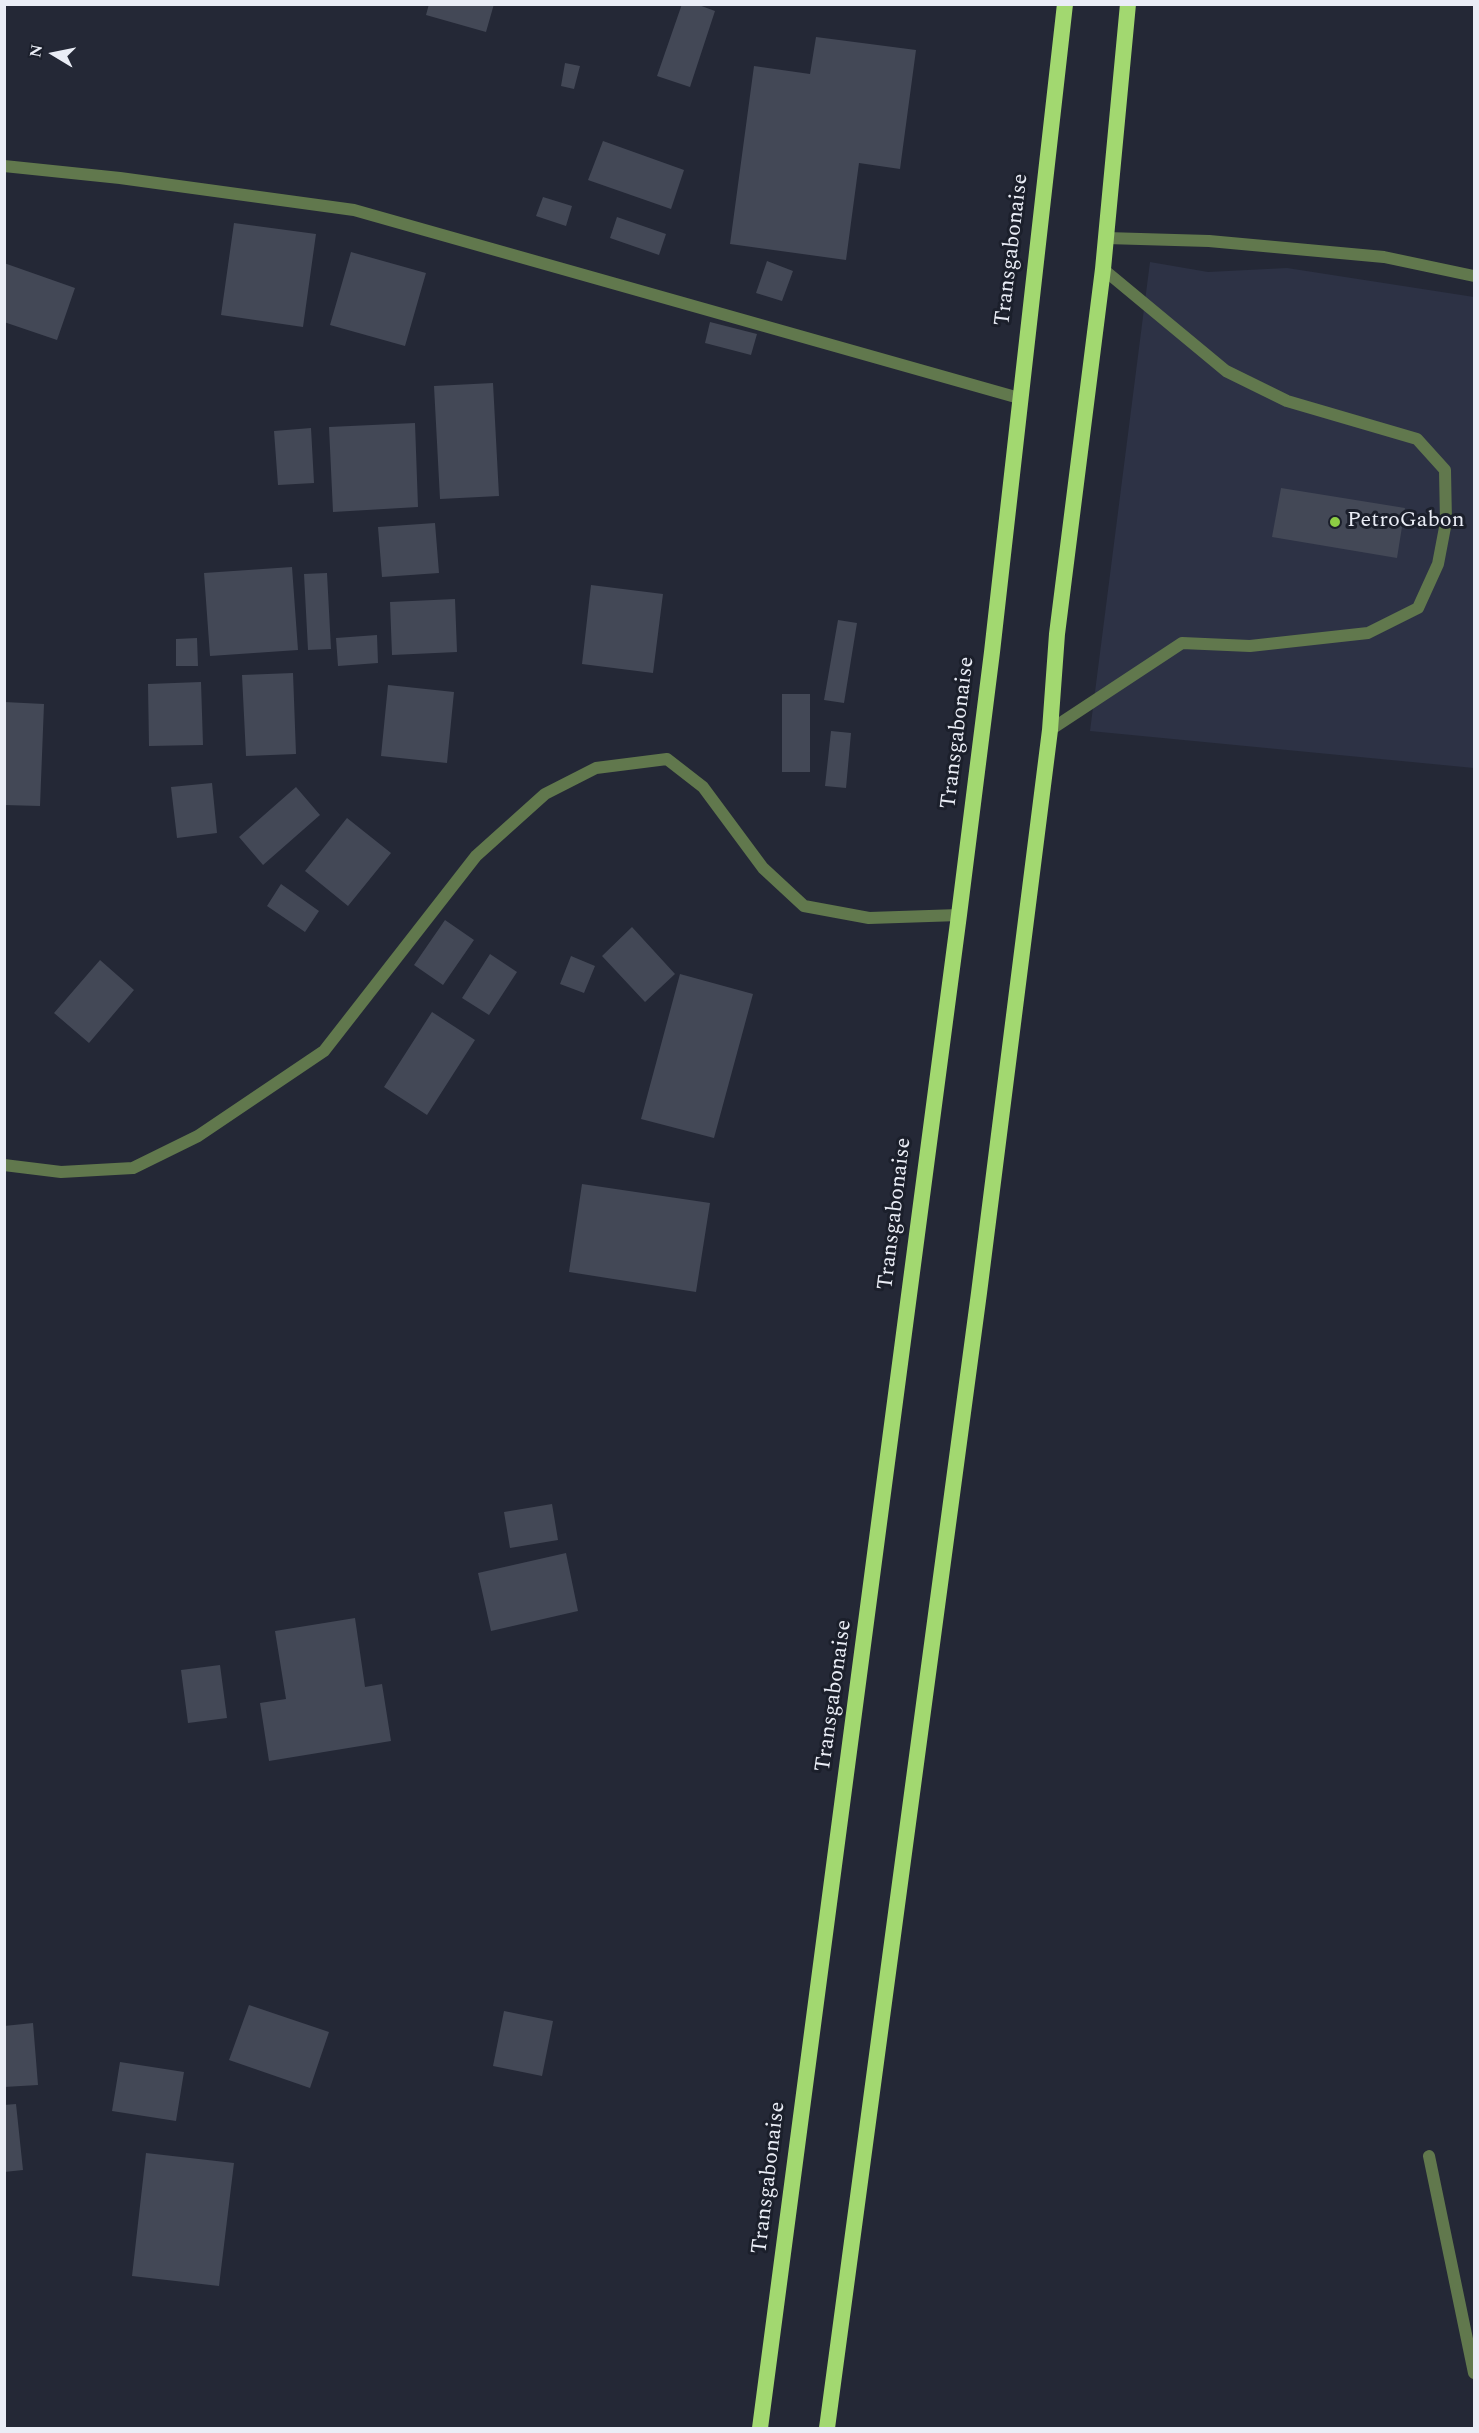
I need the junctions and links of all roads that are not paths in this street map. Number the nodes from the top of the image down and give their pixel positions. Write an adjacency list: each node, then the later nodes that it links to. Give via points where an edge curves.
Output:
1 (1065, 4): 7 (highway, Transgabonaise)
2 (1128, 4): 4 (highway)
3 (4, 166): 7 (street, via 354,210)
4 (1106, 238): 5 (highway); 6 (street, via 1209,241 1384,257)
5 (1103, 269): 8 (highway, via 1057,634); 8 (street, via 1226,371 1287,401 1417,440 1445,470 1446,522 1438,564 1418,608 1368,633 1250,646 1182,643)
6 (1474, 276)
7 (1019, 398): 9 (highway, Transgabonaise)
8 (1050, 730): 14 (highway, via 978,1304)
9 (959, 915): 10 (street, via 870,918 804,906 764,868 703,787 667,759 597,768 545,794 476,856 324,1051 198,1136 133,1168 61,1172); 13 (highway, Transgabonaise)
10 (4, 1165)
11 (1429, 2156): 12 (street)
12 (1474, 2373)
13 (760, 2428)
14 (827, 2428)

